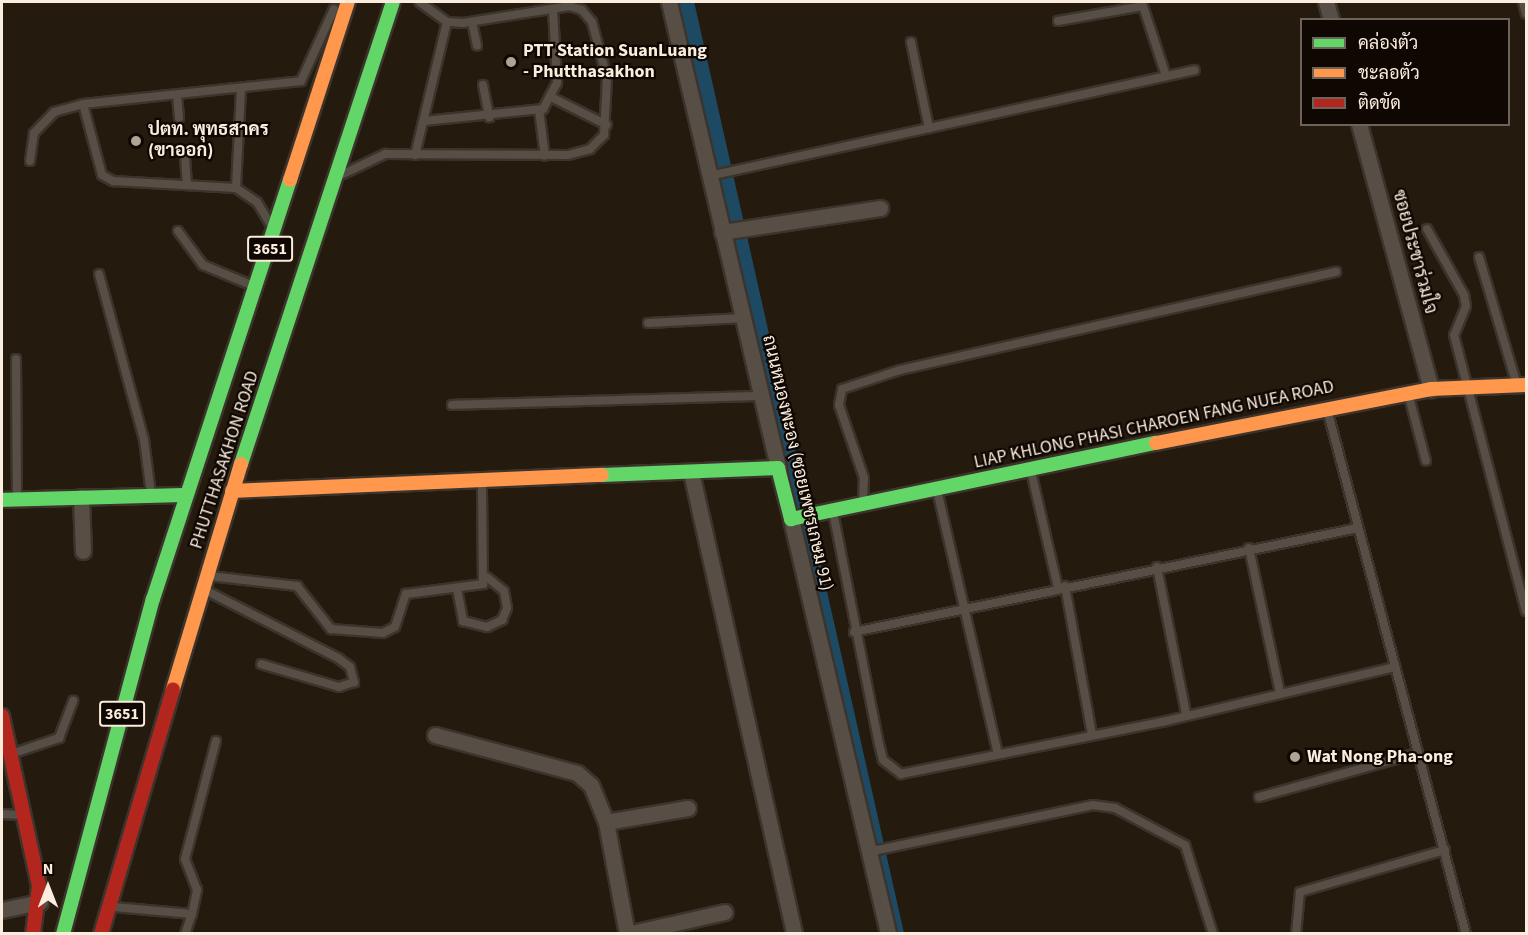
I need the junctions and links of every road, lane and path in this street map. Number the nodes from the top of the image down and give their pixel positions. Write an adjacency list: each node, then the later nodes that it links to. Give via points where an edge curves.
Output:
1 (338, 2): 19 (lane, via 302,81)
2 (348, 2): 42 (main road, PHUTTHASAKHON ROAD / 3651)
3 (393, 2): 35 (main road, PHUTTHASAKHON ROAD / 3651)
4 (418, 2): 12 (lane)
5 (669, 2): 34 (street, ถนนหนองพะอง (ซอยเพชรเกษม 91))
6 (1326, 2): 10 (street)
7 (1523, 2): 9 (lane)
8 (553, 9): 13 (lane); 21 (lane); 27 (lane, via 582,10 592,22 607,78)
9 (1527, 14)
10 (1330, 18)
11 (1059, 21): 17 (lane, via 1143,6)
12 (447, 22): 13 (lane); 26 (lane)
13 (472, 22): 15 (lane)
14 (911, 42): 29 (lane)
15 (477, 45)
16 (1195, 70): 17 (lane)
17 (1166, 76): 29 (lane)
18 (483, 85): 24 (lane)
19 (241, 90): 20 (lane); 37 (lane)
20 (177, 96): 22 (lane); 25 (lane)
21 (553, 98): 23 (lane); 27 (lane)
22 (83, 104): 33 (lane, via 54,112 42,123 34,133); 36 (lane, via 102,175 113,181)
23 (539, 110): 24 (lane); 31 (lane)
24 (489, 117): 26 (lane)
25 (180, 118)
26 (424, 121): 30 (lane)
27 (607, 125): 31 (lane, via 590,148)
28 (1360, 126): 52 (street, ซอยประชาร่วมใจ)
29 (929, 128): 34 (lane)
30 (415, 154): 31 (lane); 35 (lane, via 386,154)
31 (545, 156)
32 (185, 158): 36 (lane)
33 (30, 161)
34 (709, 176): 41 (street, ถนนหนองพะอง (ซอยเพชรเกษม 91))
35 (336, 177): 63 (main road, PHUTTHASAKHON ROAD / 3651)
36 (188, 183): 37 (lane)
37 (236, 188): 42 (lane, via 257,202)
38 (880, 208): 41 (street)
39 (1427, 229): 51 (lane, via 1464,295 1466,306 1454,335)
40 (178, 231): 46 (lane, via 203,265)
41 (722, 231): 47 (street, ถนนหนองพะอง (ซอยเพชรเกษม 91))
42 (275, 233): 46 (main road, PHUTTHASAKHON ROAD / 3651)
43 (1479, 257): 50 (lane)
44 (1336, 273): 69 (lane, via 900,370 842,389 839,405 864,478)
45 (99, 274): 65 (lane, via 144,440)
46 (258, 288): 64 (main road, PHUTTHASAKHON ROAD / 3651)
47 (744, 318): 48 (lane); 54 (street, ถนนหนองพะอง (ซอยเพชรเกษม 91))
48 (648, 323)
49 (16, 359): 66 (lane)
50 (1522, 385): 51 (main road, LIAP KHLONG PHASI CHAROEN FANG NUEA ROAD)
51 (1468, 386): 52 (main road, LIAP KHLONG PHASI CHAROEN FANG NUEA ROAD); 81 (lane)
52 (1431, 389): 53 (main road, LIAP KHLONG PHASI CHAROEN FANG NUEA ROAD)
53 (1408, 393): 56 (main road, LIAP KHLONG PHASI CHAROEN FANG NUEA ROAD); 57 (lane)
54 (761, 396): 55 (lane); 58 (street, ถนนหนองพะอง (ซอยเพชรเกษม 91))
55 (452, 405)
56 (1327, 407): 59 (main road, LIAP KHLONG PHASI CHAROEN FANG NUEA ROAD); 72 (lane)
57 (1426, 461)
58 (778, 468): 60 (main road); 71 (main road, ถนนหนองพะอง (ซอยเพชรเกษม 91))
59 (1030, 470): 62 (main road, LIAP KHLONG PHASI CHAROEN FANG NUEA ROAD); 78 (lane)
60 (691, 472): 61 (main road); 111 (street)
61 (482, 482): 63 (main road); 76 (lane)
62 (936, 489): 69 (main road, LIAP KHLONG PHASI CHAROEN FANG NUEA ROAD); 80 (lane)
63 (232, 491): 77 (main road, PHUTTHASAKHON ROAD / 3651)
64 (186, 495): 65 (main road); 108 (main road, PHUTTHASAKHON ROAD / 3651)
65 (151, 496): 67 (main road)
66 (17, 497): 67 (main road); 68 (main road)
67 (81, 497): 74 (street)
68 (2, 500)
69 (863, 504): 70 (main road, LIAP KHLONG PHASI CHAROEN FANG NUEA ROAD)
70 (833, 510): 71 (main road, LIAP KHLONG PHASI CHAROEN FANG NUEA ROAD); 82 (lane)
71 (791, 519): 101 (street, ถนนหนองพะอง (ซอยเพชรเกษม 91))
72 (1358, 528): 73 (lane); 84 (lane)
73 (1249, 548): 75 (lane); 85 (lane)
74 (83, 551)
75 (1157, 567): 78 (lane); 87 (lane)
76 (487, 577): 79 (lane, via 477,588); 79 (lane, via 504,591 507,608 501,620 487,627 463,621)
77 (205, 583): 79 (lane, via 297,586 331,629 352,633 395,627 406,594); 83 (lane, via 338,658 350,668 354,682 339,687); 103 (main road, PHUTTHASAKHON ROAD / 3651)
78 (1061, 587): 80 (lane); 89 (lane)
79 (457, 590)
80 (961, 608): 82 (lane); 93 (lane)
81 (1527, 611)
82 (854, 632): 93 (lane, via 879,744 891,768 901,774)
83 (261, 664)
84 (1395, 668): 85 (lane); 92 (lane)
85 (1280, 692): 87 (lane)
86 (73, 701): 94 (lane, via 59,738)
87 (1186, 714): 89 (lane)
88 (2, 716): 94 (main road)
89 (1092, 734): 93 (lane)
90 (435, 735): 99 (street, via 577,773 591,785)
91 (216, 741): 106 (lane, via 185,859 197,890)
92 (1418, 753): 95 (lane); 100 (lane)
93 (998, 754)
94 (9, 755): 98 (main road)
95 (1258, 797)
96 (688, 808): 99 (street)
97 (2, 814): 98 (lane)
98 (24, 815): 102 (main road)
99 (606, 822): 105 (street, via 627,933)
100 (1446, 850): 114 (lane, via 1300,892); 115 (lane)
101 (867, 853): 112 (street, ถนนหนองพะอง (ซอยเพชรเกษม 91)); 113 (lane, via 1093,805 1115,808 1185,845)
102 (40, 902): 104 (street); 107 (main road)
103 (109, 906): 106 (lane); 109 (main road, PHUTTHASAKHON ROAD / 3651)
104 (2, 910)
105 (725, 912)
106 (192, 914): 110 (lane)
107 (33, 933)
108 (63, 933)
109 (101, 933)
110 (185, 933)
111 (794, 933)
112 (888, 933)
113 (1213, 933)
114 (1296, 933)
115 (1466, 933)

